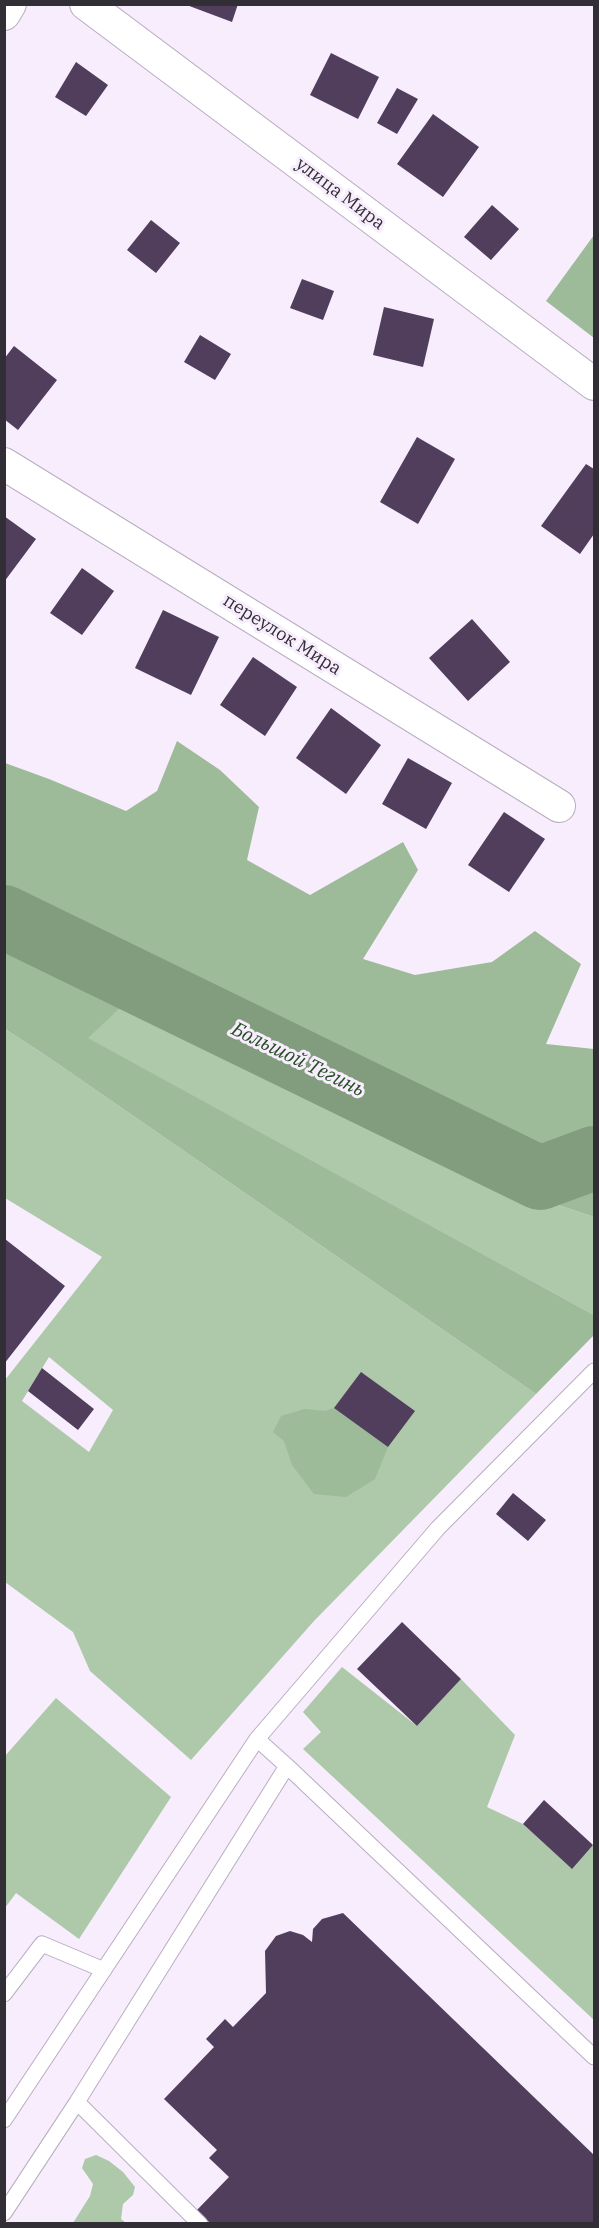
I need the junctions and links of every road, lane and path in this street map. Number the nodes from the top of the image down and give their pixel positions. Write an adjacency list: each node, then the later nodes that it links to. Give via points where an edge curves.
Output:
1 (10, 4): 3 (street)
2 (86, 4): 4 (street, улица Мира)
3 (4, 14)
4 (594, 384)
5 (4, 464): 6 (street, переулок Мира)
6 (559, 806)
7 (594, 1371): 8 (lane, via 438,1528)
8 (257, 1739): 9 (lane); 10 (lane)
9 (287, 1766): 12 (lane); 13 (lane)
10 (104, 1971): 11 (lane, via 42,1944); 14 (lane)
11 (4, 1994)
12 (594, 2057)
13 (77, 2102): 15 (lane); 16 (lane)
14 (4, 2120)
15 (4, 2213)
16 (200, 2223)

